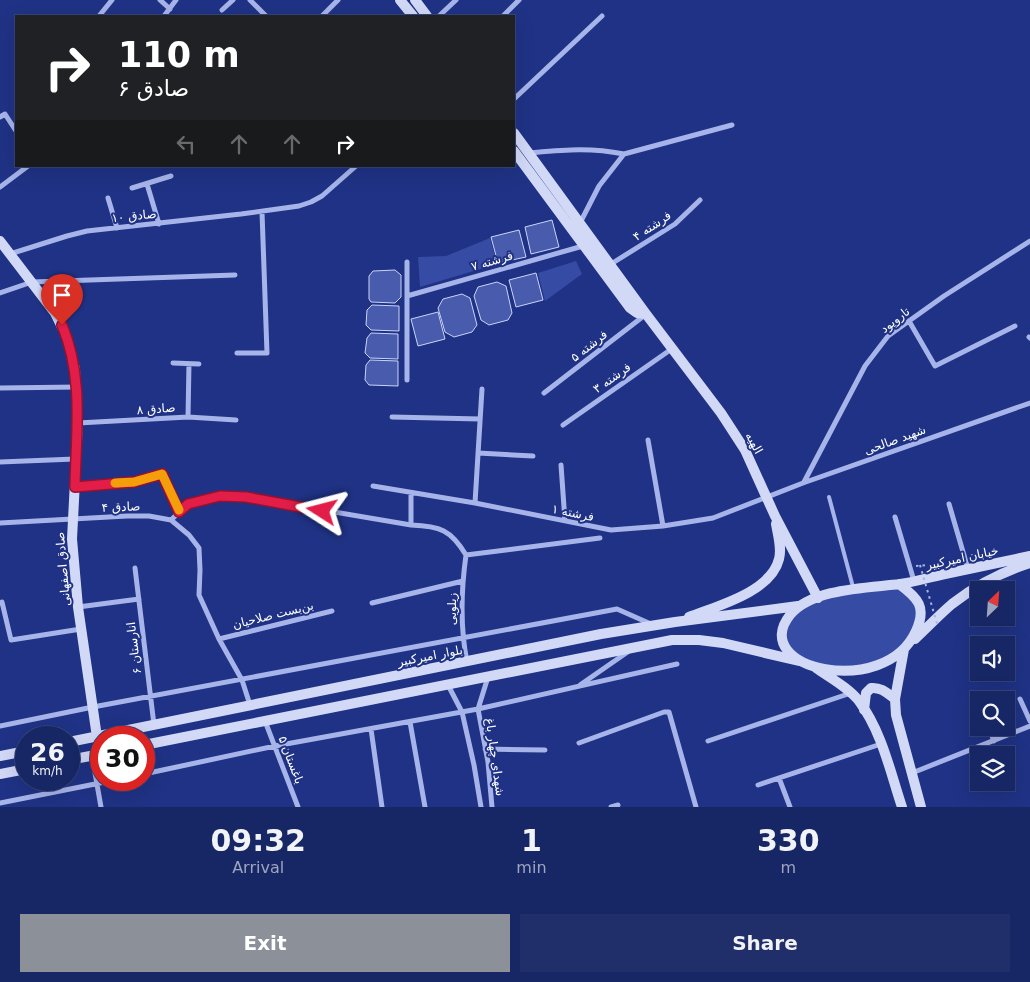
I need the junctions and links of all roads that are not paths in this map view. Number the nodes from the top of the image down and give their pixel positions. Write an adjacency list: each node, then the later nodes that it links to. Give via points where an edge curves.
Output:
1 (112, 0): 13 (street)
2 (160, 0): 11 (street)
3 (176, 0): 11 (street)
4 (233, 0): 12 (street)
5 (250, 0): 15 (street)
6 (338, 0): 16 (street)
7 (400, 0): 17 (main road)
8 (415, 0): 18 (main road)
9 (456, 0): 19 (street)
10 (519, 0): 20 (street)
11 (170, 9): 14 (street)
12 (222, 10)
13 (100, 15)
14 (165, 15)
15 (265, 15)
16 (323, 15)
17 (412, 15)
18 (426, 15)
19 (440, 15)
20 (504, 15)
21 (602, 16): 22 (street)
22 (515, 98)
23 (0, 117): 25 (street, via 5,114)
24 (732, 125): 29 (street)
25 (15, 129)
26 (515, 134): 28 (main road, الهیه)
27 (515, 152): 44 (main road, الهیه)
28 (528, 153): 29 (street, via 578,148); 39 (main road, الهیه)
29 (624, 154): 39 (street, via 599,186)
30 (27, 167): 34 (street)
31 (355, 167): 38 (street, صادق ۱۰, via 311,202)
32 (172, 176): 33 (street)
33 (147, 184): 35 (street); 40 (street)
34 (0, 187)
35 (132, 188)
36 (108, 198): 41 (street)
37 (700, 200): 47 (street, فرشته ۴, via 675,224)
38 (262, 212): 40 (street, صادق ۱۰); 56 (street, via 267,353)
39 (580, 223): 47 (main road, الهیه)
40 (159, 224): 41 (street, صادق ۱۰)
41 (117, 228): 45 (street, صادق ۱۰, via 67,236)
42 (0, 241): 45 (main road, صادق اصفهانی)
43 (1030, 241): 53 (street, تاروپود)
44 (583, 246): 51 (street, فرشته ۷); 52 (main road, الهیه, via 630,308)
45 (10, 254): 49 (main road, صادق اصفهانی)
46 (407, 262): 51 (street)
47 (611, 264): 52 (main road, الهیه)
48 (236, 275): 49 (street)
49 (32, 282): 50 (street); 61 (main road, صادق اصفهانی, via 62,325 73,357)
50 (0, 293)
51 (407, 296): 60 (street)
52 (646, 314): 55 (main road, الهیه); 64 (street, فرشته ۵)
53 (909, 320): 54 (street, via 935,366); 78 (street, تاروپود, via 888,336 865,366)
54 (1015, 326)
55 (673, 348): 71 (street, فرشته ۳); 82 (main road, الهیه, via 734,432)
56 (237, 353)
57 (173, 363): 58 (street)
58 (189, 364): 59 (street); 66 (street)
59 (199, 364)
60 (407, 380)
61 (77, 387): 62 (street); 70 (main road, صادق اصفهانی)
62 (0, 388)
63 (482, 389): 68 (street)
64 (544, 393)
65 (1030, 403): 78 (street, شهید صالحی)
66 (188, 416): 69 (street, صادق ۸); 70 (street, صادق ۸)
67 (392, 417): 68 (street)
68 (480, 419): 73 (street)
69 (236, 420)
70 (78, 423): 75 (main road, صادق اصفهانی)
71 (563, 425)
72 (648, 440): 94 (street)
73 (478, 453): 74 (street); 84 (street)
74 (532, 456)
75 (75, 459): 76 (street); 80 (main road, صادق اصفهانی)
76 (0, 462)
77 (561, 465): 91 (street)
78 (803, 483): 82 (street, شهید صالحی)
79 (373, 486): 81 (street, فرشته ۱)
80 (75, 487): 86 (street, via 134,482 162,474); 89 (main road, صادق اصفهانی)
81 (411, 493): 84 (street, فرشته ۱); 93 (street)
82 (767, 496): 87 (main road, الهیه); 94 (street, فرشته ۱, via 713,518)
83 (829, 497): 104 (lane)
84 (475, 503): 91 (street, فرشته ۱)
85 (949, 504): 100 (street)
86 (179, 512): 90 (street); 93 (street, via 188,504 220,496 246,497)
87 (775, 516): 105 (main road, الهیه); 112 (main road, via 779,560 766,581)
88 (896, 517): 102 (street)
89 (72, 520): 90 (street, صادق ۴, via 149,516); 92 (street, صادق ۴); 110 (main road, صادق اصفهانی)
90 (171, 520): 116 (street, via 190,535 199,548 199,595)
91 (565, 521): 94 (street, فرشته ۱, via 611,530)
92 (0, 523)
93 (411, 525): 96 (street, via 436,527 449,534)
94 (663, 526)
95 (600, 538): 96 (street)
96 (466, 555): 101 (street, زیلویی)
97 (1030, 556): 100 (main road, خیابان امیرکبیر)
98 (1030, 563): 117 (main road, خیابان امیرکبیر, via 967,594)
99 (135, 568): 106 (street, انارستان ۶)
100 (968, 569): 102 (main road, خیابان امیرکبیر)
101 (462, 581): 108 (street); 115 (street, زیلویی)
102 (914, 581): 103 (main road, خیابان امیرکبیر)
103 (900, 584): 104 (main road); 117 (main road, via 920,603 922,615)
104 (853, 589): 105 (main road)
105 (818, 598): 109 (main road)
106 (139, 599): 110 (street); 128 (street, انارستان ۶)
107 (0, 603): 114 (street, via 11,640)
108 (372, 603)
109 (798, 606): 112 (main road, بلوار امیرکبیر); 119 (main road, via 788,617 782,638 787,652)
110 (78, 607): 114 (main road, صادق اصفهانی)
111 (332, 611): 116 (street, بن‌بست صلاحیان)
112 (675, 622): 113 (main road, بلوار امیرکبیر)
113 (654, 626): 115 (street, via 617,609); 120 (main road, بلوار امیرکبیر)
114 (82, 629): 132 (main road, صادق اصفهانی)
115 (462, 637): 120 (street, زیلویی); 124 (street)
116 (219, 639): 124 (street)
117 (908, 646): 122 (main road, via 883,663 856,671); 129 (main road)
118 (633, 648): 119 (main road, via 672,640 699,640); 123 (main road); 126 (street)
119 (799, 661): 122 (main road)
120 (467, 662): 131 (main road, بلوار امیرکبیر)
121 (678, 664): 126 (street)
122 (811, 664): 127 (main road)
123 (488, 677): 125 (main road); 133 (street)
124 (242, 680): 128 (street); 131 (street)
125 (448, 685): 135 (street, شهدای چهار باغ); 136 (main road)
126 (578, 687): 133 (street)
127 (851, 693): 134 (main road); 146 (street)
128 (150, 696): 132 (street); 139 (street, انارستان ۶)
129 (895, 699): 134 (main road, via 884,690 870,688 866,693); 158 (main road)
130 (1020, 699): 137 (street)
131 (250, 705): 139 (main road, بلوار امیرکبیر)
132 (93, 707): 140 (street); 141 (main road, صادق اصفهانی)
133 (478, 709): 135 (street); 152 (street, شهدای چهار باغ)
134 (864, 710): 150 (main road)
135 (462, 712): 138 (street); 170 (street, شهدای چهار باغ)
136 (265, 721): 148 (main road); 151 (street, باغستان ۵)
137 (1030, 721)
138 (410, 722): 144 (street); 169 (street)
139 (154, 725): 142 (main road, بلوار امیرکبیر)
140 (0, 726)
141 (96, 726)
142 (149, 726)
143 (1030, 726): 147 (street)
144 (371, 729): 151 (street); 168 (street)
145 (992, 736): 147 (street)
146 (708, 741)
147 (994, 741): 158 (street)
148 (155, 743)
149 (579, 743): 173 (street, via 668,712)
150 (881, 744): 160 (street); 175 (main road)
151 (275, 746): 157 (street); 167 (street, باغستان ۵)
152 (485, 749): 153 (street); 171 (street, شهدای چهار باغ)
153 (545, 750)
154 (15, 753): 155 (main road)
155 (0, 756)
156 (15, 771): 159 (main road)
157 (155, 772)
158 (911, 773): 176 (main road)
159 (0, 774)
160 (779, 778): 162 (street); 174 (street)
161 (90, 785): 164 (street)
162 (758, 785)
163 (98, 791): 166 (street)
164 (0, 803)
165 (618, 806): 172 (street)
166 (100, 807)
167 (298, 807)
168 (382, 807)
169 (424, 807)
170 (481, 807)
171 (492, 807)
172 (611, 807)
173 (696, 807)
174 (790, 807)
175 (902, 807)
176 (922, 807)

